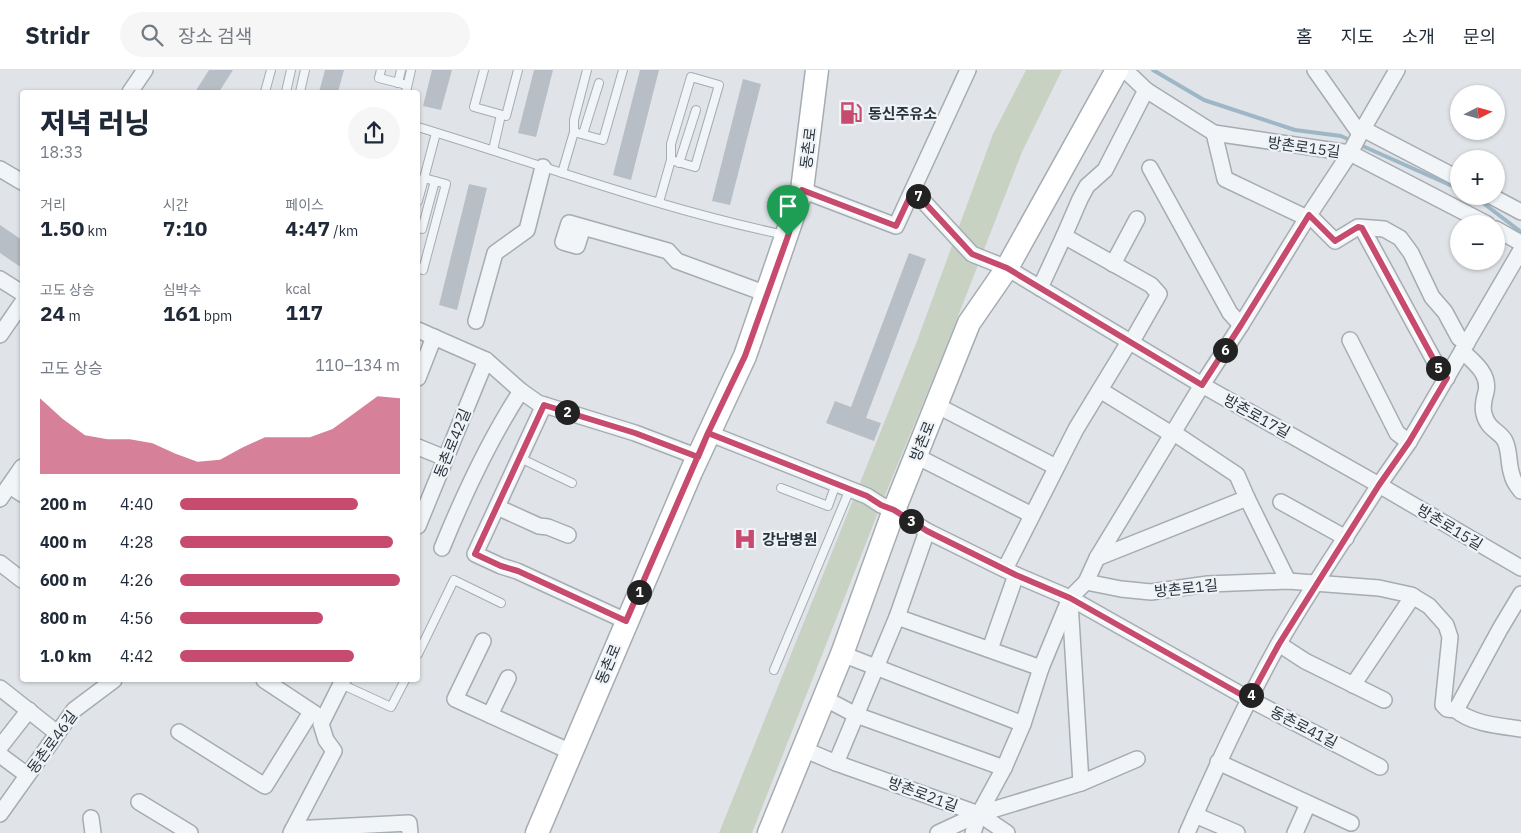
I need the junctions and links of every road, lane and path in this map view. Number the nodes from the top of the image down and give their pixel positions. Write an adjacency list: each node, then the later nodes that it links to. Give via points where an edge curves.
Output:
1 (145, 70): 21 (street)
2 (271, 70): 22 (lane)
3 (291, 70): 23 (lane)
4 (305, 70): 24 (lane)
5 (381, 70): 18 (lane, via 379,78)
6 (401, 70): 18 (lane)
7 (411, 70): 20 (lane)
8 (484, 70): 27 (lane, via 474,107)
9 (518, 70): 27 (lane, via 506,116)
10 (587, 70): 29 (lane)
11 (623, 70): 33 (lane, via 604,140)
12 (817, 70): 46 (street, 동촌로)
13 (968, 70): 47 (street)
14 (1117, 70): 65 (street, 방촌로)
15 (1125, 70): 25 (street, 방촌로15길)
16 (1315, 70): 32 (street)
17 (1398, 70): 32 (street)
18 (398, 83): 20 (lane)
19 (599, 83): 33 (lane)
20 (407, 89)
21 (131, 90)
22 (266, 90)
23 (286, 90)
24 (300, 90)
25 (1146, 90): 31 (street, 방촌로15길); 61 (street, via 1105,170 1087,186)
26 (696, 110): 37 (lane)
27 (501, 115): 34 (lane)
28 (420, 128): 30 (lane)
29 (574, 132): 33 (lane); 41 (lane)
30 (436, 133): 34 (lane); 43 (lane)
31 (1214, 133): 35 (street, 방촌로15길); 53 (street, via 1225,179)
32 (1361, 133): 35 (street); 42 (street)
33 (583, 134)
34 (493, 150): 38 (lane)
35 (1350, 153): 51 (street, 방촌로15길); 53 (street)
36 (671, 160): 37 (lane); 37 (lane, via 671,144 690,76 719,85 695,167); 49 (lane)
37 (679, 163)
38 (543, 167): 41 (lane); 72 (street, via 527,230 496,253)
39 (0, 168): 44 (street)
40 (1150, 168): 73 (street, via 1230,313)
41 (562, 173): 49 (lane)
42 (1450, 175)
43 (424, 178): 45 (lane); 48 (lane)
44 (20, 181)
45 (435, 181): 58 (lane); 66 (lane, via 446,184 423,270)
46 (802, 190): 47 (street, via 896,226); 60 (street, 동촌로)
47 (913, 190): 65 (street, 방촌로17길, via 972,254)
48 (420, 193)
49 (659, 202): 60 (lane, via 740,226)
50 (1504, 205): 52 (street)
51 (1470, 215)
52 (1518, 215): 55 (street)
53 (1308, 217): 57 (street, via 1335,241 1358,227); 73 (street)
54 (1138, 219): 64 (street)
55 (1505, 223)
56 (583, 227): 70 (street, via 668,251 677,261)
57 (1362, 228): 79 (street, via 1384,229 1400,238); 82 (street, via 1441,373)
58 (422, 229)
59 (1505, 233): 62 (street)
60 (788, 236): 70 (street, 동촌로)
61 (1064, 236): 64 (street); 68 (street)
62 (1521, 243)
63 (1521, 250): 79 (street)
64 (1113, 264): 78 (street, via 1151,285 1159,294)
65 (1007, 268): 68 (street, 방촌로17길); 87 (street, 방촌로, via 969,323)
66 (420, 269)
67 (0, 279): 69 (street)
68 (1040, 288): 78 (street, 방촌로17길)
69 (20, 292)
70 (767, 294): 88 (street, 동촌로, via 745,356)
71 (20, 306): 75 (street)
72 (476, 321)
73 (1241, 325): 83 (street)
74 (420, 331): 76 (street)
75 (0, 335)
76 (434, 337): 80 (street); 81 (street)
77 (1350, 340): 90 (street, via 1397,433)
78 (1130, 342): 83 (street, 방촌로17길); 84 (street)
79 (1464, 347): 82 (street); 103 (street, via 1487,379 1483,412 1486,422 1504,438 1512,474)
80 (486, 360): 85 (street); 94 (street, 동촌로42길)
81 (420, 373)
82 (1447, 378): 90 (street)
83 (1202, 385): 89 (street); 99 (street, 방촌로17길)
84 (1100, 390): 89 (street); 96 (street)
85 (520, 391): 86 (street); 115 (street, via 479,466)
86 (544, 405): 93 (street, via 635,433); 95 (street)
87 (936, 405): 92 (street, 방촌로); 96 (street)
88 (708, 433): 93 (street, 동촌로); 101 (street, 동촌로41길)
89 (1173, 434): 105 (street, via 1237,476); 116 (street)
90 (1409, 442): 99 (street)
91 (420, 449): 94 (street)
92 (916, 456): 109 (street, 방촌로); 110 (street)
93 (698, 457): 129 (street, 동촌로)
94 (445, 458): 111 (street, 동촌로42길)
95 (520, 458): 98 (lane); 108 (street)
96 (1056, 467): 110 (street)
97 (20, 470): 100 (street)
98 (572, 483)
99 (1379, 485): 114 (street); 118 (street, 방촌로15길)
100 (10, 486): 104 (street); 106 (street)
101 (843, 487): 102 (lane, via 828,506); 109 (street, 동촌로41길); 137 (lane)
102 (781, 488)
103 (1521, 491)
104 (20, 493)
105 (1247, 498): 116 (street); 121 (street)
106 (0, 499)
107 (1281, 502): 114 (street)
108 (497, 507): 113 (street); 129 (street, via 475,554)
109 (894, 510): 112 (street, 동촌로41길); 134 (street, 방촌로)
110 (1032, 515): 119 (street)
111 (420, 521)
112 (927, 531): 119 (street, 동촌로41길); 128 (street)
113 (568, 535)
114 (1346, 538): 123 (street)
115 (442, 548)
116 (1097, 558): 122 (street)
117 (0, 563): 120 (street)
118 (1521, 568)
119 (1011, 572): 126 (street, 동촌로41길); 132 (street)
120 (20, 578)
121 (1288, 581): 122 (street, 방촌로1길, via 1208,584 1152,592 1121,590); 123 (street, 방촌로1길)
122 (1086, 582): 126 (street)
123 (1317, 583): 125 (street, via 1379,588); 131 (street)
124 (1521, 594): 149 (street)
125 (1413, 596): 143 (street); 149 (street, via 1429,606 1446,625 1450,637 1443,705)
126 (1070, 598): 136 (street); 146 (street, 동촌로41길); 167 (street)
127 (501, 603): 133 (lane, via 454,580)
128 (897, 617): 132 (street); 135 (street)
129 (626, 621): 159 (street, 동촌로)
130 (483, 640): 151 (street, via 455,699)
131 (1279, 644): 143 (street); 146 (street)
132 (990, 649): 136 (street)
133 (420, 650)
134 (842, 654): 135 (street); 145 (street, 방촌로)
135 (876, 668): 152 (street); 153 (street)
136 (1041, 668): 153 (street)
137 (774, 670)
138 (508, 678): 151 (street)
139 (111, 682): 156 (street, 동촌로46길, via 74,710)
140 (267, 682): 150 (street)
141 (342, 682): 142 (lane, via 391,707); 150 (street)
142 (404, 682)
143 (1353, 685): 147 (street)
144 (0, 688): 148 (street)
145 (824, 698): 152 (street); 158 (street, 방촌로)
146 (1249, 699): 162 (street); 164 (street, 동촌로41길)
147 (1384, 700)
148 (29, 710): 156 (street); 157 (street)
149 (1456, 710): 154 (street, via 1464,716 1498,726)
150 (317, 715): 155 (street, via 266,786); 174 (street, via 326,740 334,751)
151 (490, 715): 159 (street)
152 (856, 715): 163 (street); 165 (street)
153 (1023, 724): 165 (street)
154 (1521, 729)
155 (179, 732)
156 (57, 733): 166 (street, 동촌로46길)
157 (0, 746)
158 (803, 749): 163 (street, 방촌로21길); 178 (street, 방촌로)
159 (571, 752): 177 (street, 동촌로)
160 (0, 755): 166 (street)
161 (1137, 759): 167 (street)
162 (1218, 762): 169 (street); 172 (street)
163 (836, 763): 171 (street, 방촌로21길)
164 (1380, 767)
165 (1004, 768): 171 (street)
166 (27, 775): 170 (street, 동촌로46길)
167 (1081, 783): 171 (street)
168 (139, 802): 175 (street)
169 (1308, 804): 173 (street); 184 (street)
170 (0, 814)
171 (979, 814): 179 (street); 180 (street); 181 (street, 방촌로21길)
172 (1195, 815): 182 (street); 183 (street)
173 (1351, 823)
174 (292, 831): 176 (street, via 409,823)
175 (190, 833)
176 (410, 833)
177 (537, 833)
178 (769, 833)
179 (938, 833)
180 (973, 833)
181 (1007, 833)
182 (1187, 833)
183 (1237, 833)
184 (1295, 833)

